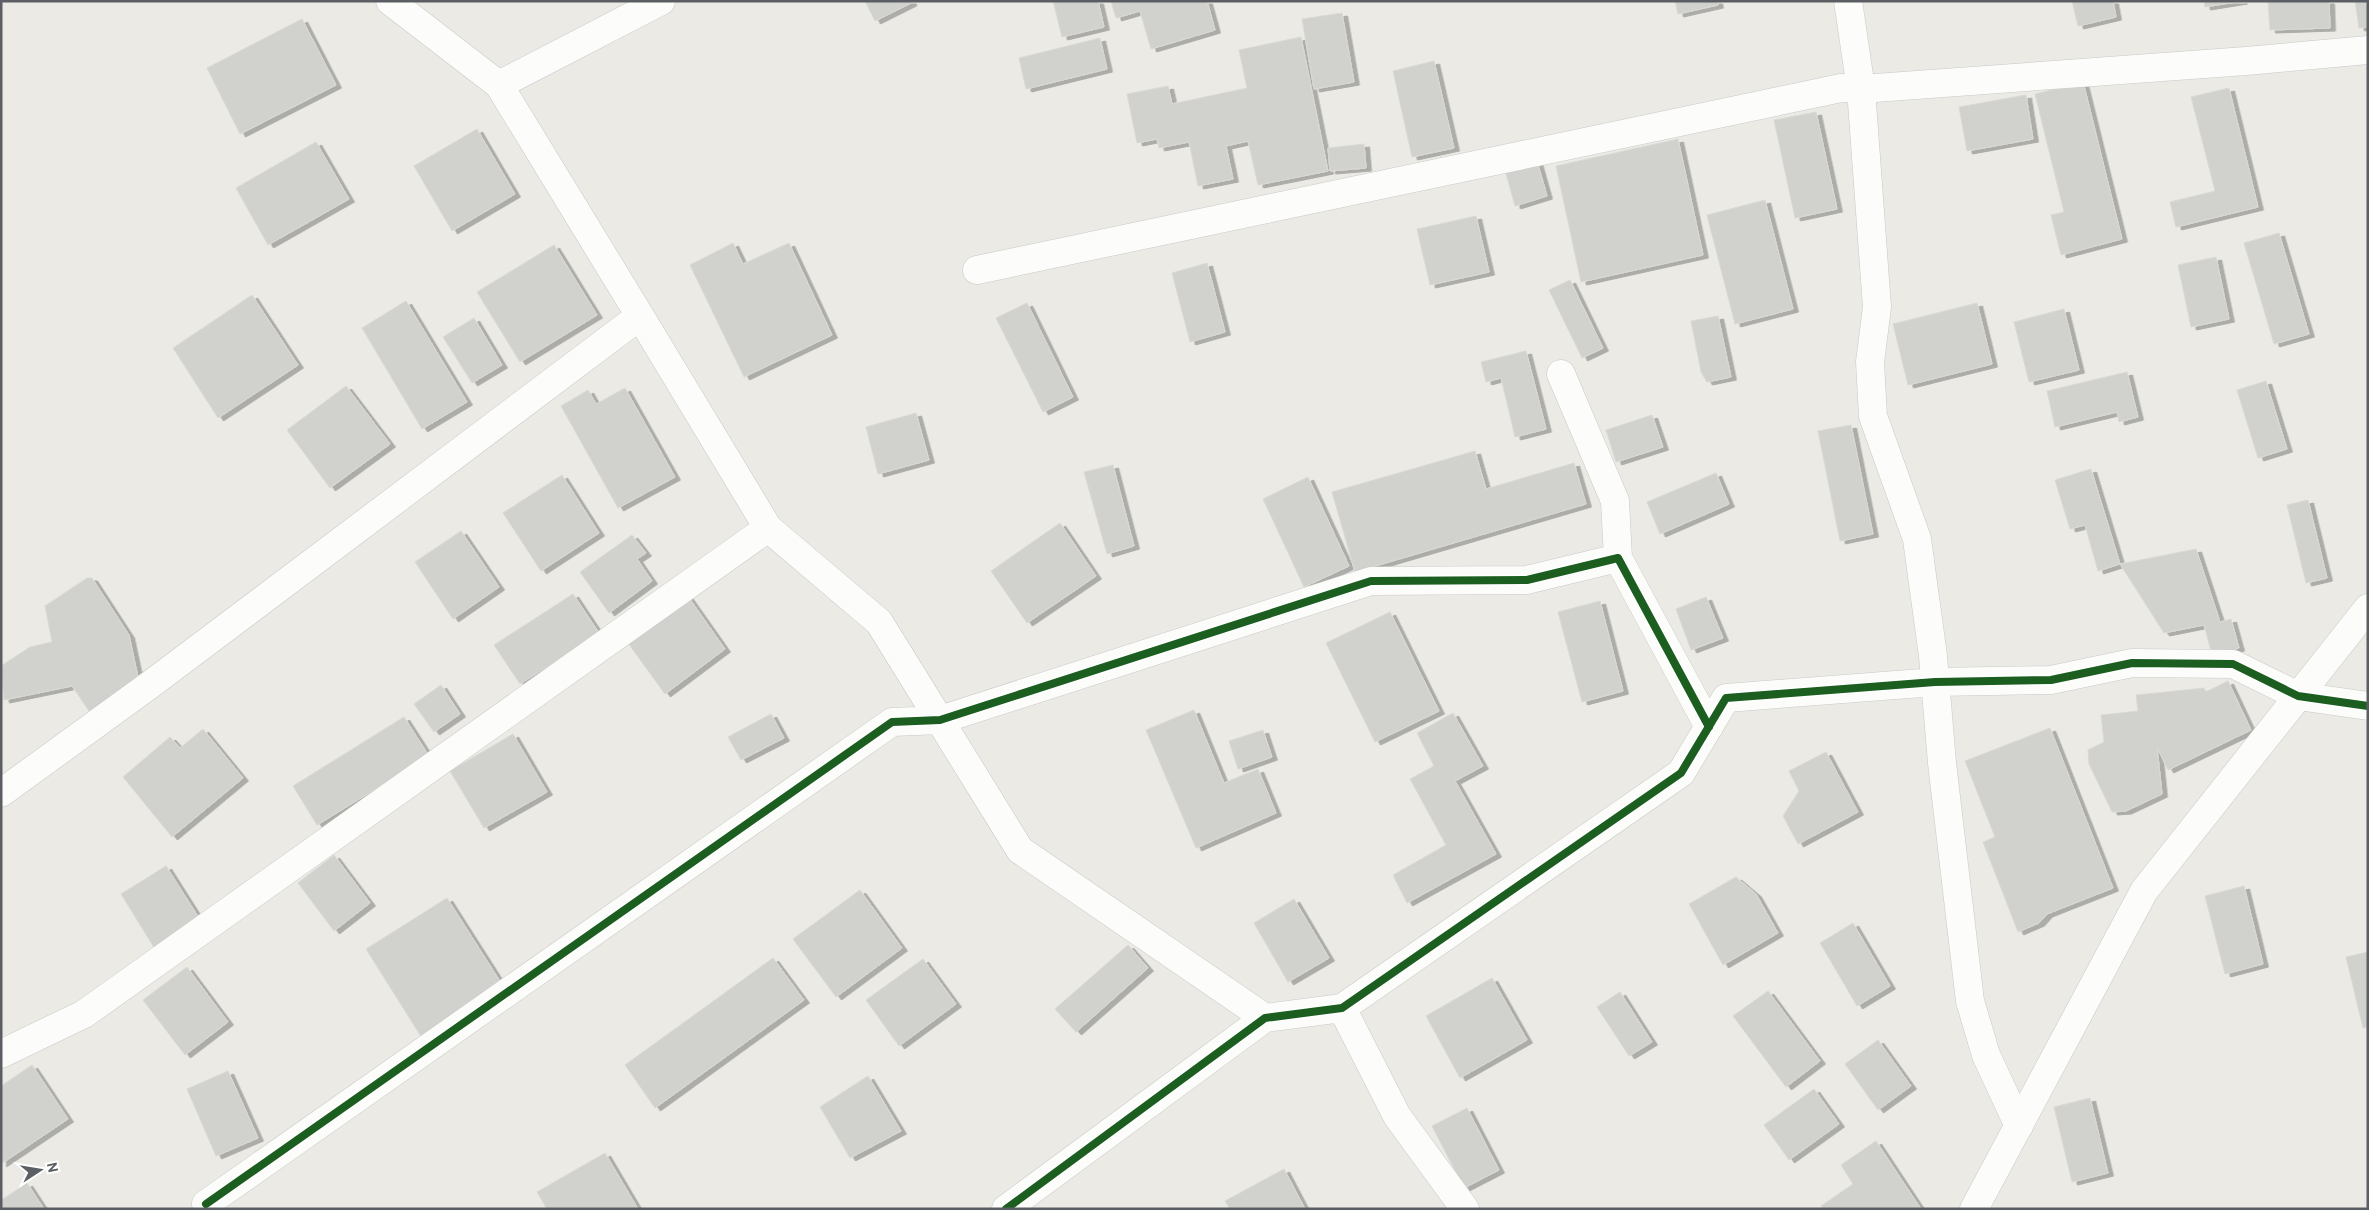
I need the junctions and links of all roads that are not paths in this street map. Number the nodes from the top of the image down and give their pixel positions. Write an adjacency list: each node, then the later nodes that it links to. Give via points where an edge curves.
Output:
1 (390, 1): 5 (street)
2 (661, 1): 5 (street)
3 (1848, 1): 6 (street)
4 (2368, 50): 6 (street)
5 (499, 85): 8 (street)
6 (1861, 89): 7 (street, via 1841,88); 13 (street, via 1877,307 1870,362 1873,416 1917,538)
7 (977, 270)
8 (640, 316): 10 (street); 18 (street)
9 (1561, 374): 11 (street, via 1616,501)
10 (768, 528): 16 (street, via 879,622); 21 (street, via 84,1014)
11 (1618, 558): 16 (street, via 1527,580 1371,581); 17 (street)
12 (2368, 608): 14 (street)
13 (1935, 682): 14 (street, via 2051,680 2132,663 2233,664); 17 (street, via 1726,698); 22 (street, via 1970,1001 1986,1055)
14 (2298, 696): 15 (street); 22 (street, via 2144,891)
15 (2368, 706)
16 (940, 720): 20 (street, via 1020,850); 23 (street, via 892,722)
17 (1709, 727): 19 (street, via 1681,773)
18 (1, 793)
19 (1342, 1008): 20 (street); 25 (street, via 1397,1116)
20 (1266, 1018): 24 (street)
21 (1, 1054)
22 (2019, 1126): 26 (street)
23 (206, 1204)
24 (1006, 1209)
25 (1465, 1209)
26 (1974, 1209)

